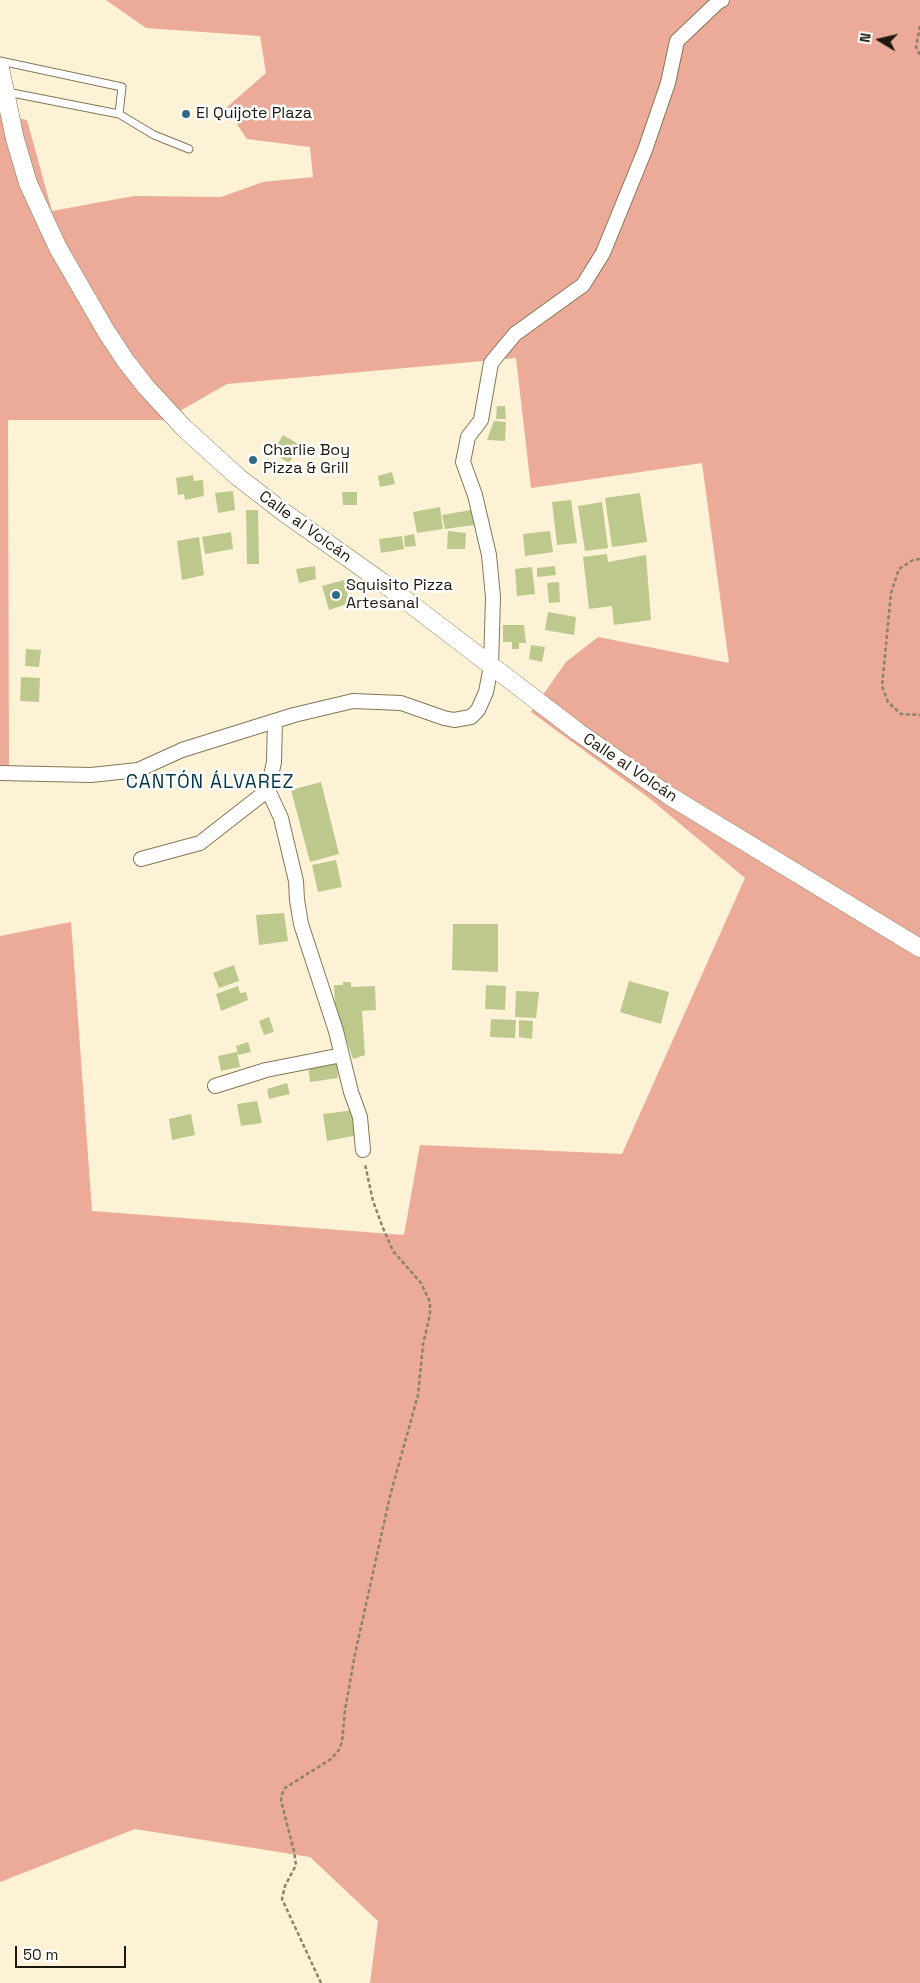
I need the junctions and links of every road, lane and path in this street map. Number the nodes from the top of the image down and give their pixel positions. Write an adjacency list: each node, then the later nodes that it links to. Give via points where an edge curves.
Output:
1 (722, 0): 10 (street, via 677,41 668,83 645,150 603,253 583,285 515,334 491,363 481,420 468,437 463,462 475,494 489,555)
2 (920, 26): 3 (path, via 916,47)
3 (920, 55)
4 (0, 61): 7 (lane, via 122,87)
5 (0, 69): 6 (street, Calle al Volcán)
6 (4, 92): 7 (lane); 10 (street, Calle al Volcán, via 21,160 38,207 84,295 146,387 184,428 238,477 300,520)
7 (119, 114): 8 (lane, via 154,135)
8 (189, 149)
9 (920, 559): 11 (path, via 900,569 891,594 882,686 888,702 902,714)
10 (491, 666): 12 (street, via 484,700 471,717 454,720 401,703 353,701); 16 (street, Calle al Volcán, via 668,795)
11 (920, 715)
12 (276, 721): 13 (street, via 182,750 138,770 91,775); 14 (street, via 274,762)
13 (0, 773)
14 (268, 790): 15 (street, via 200,843); 17 (street, via 281,818 296,882 301,924)
15 (140, 859)
16 (920, 948)
17 (342, 1055): 18 (street, via 266,1070); 19 (street, via 360,1117)
18 (215, 1086)
19 (363, 1150): 20 (path, via 373,1201 383,1228 393,1251 421,1283 430,1302 430,1314 418,1395 394,1478 355,1654 342,1742 331,1759 285,1788 282,1794 296,1865 282,1899)
20 (321, 1983)

